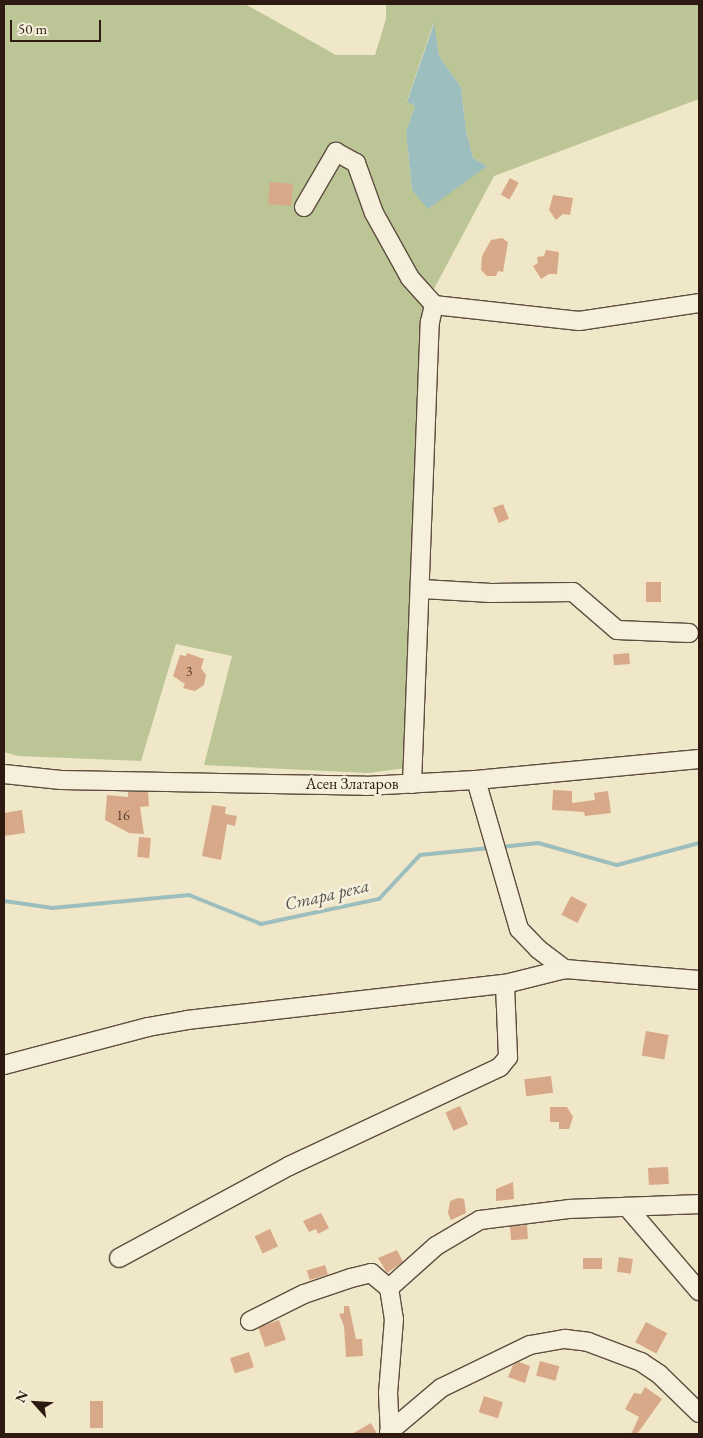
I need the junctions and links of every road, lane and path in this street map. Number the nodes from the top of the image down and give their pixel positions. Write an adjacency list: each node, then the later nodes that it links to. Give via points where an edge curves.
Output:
1 (304, 207): 3 (street, via 336,152 356,163 374,213 410,278)
2 (699, 303): 3 (street, via 579,321)
3 (434, 305): 4 (street, via 430,322)
4 (422, 589): 5 (street, via 491,593 573,592 617,630); 9 (street)
5 (689, 633)
6 (699, 759): 8 (street, Асен Златаров)
7 (4, 774): 9 (street, Асен Златаров, via 61,780 366,786)
8 (476, 780): 9 (street, Асен Златаров); 10 (street, via 519,930 538,950)
9 (412, 784)
10 (565, 969): 11 (street); 12 (street)
11 (699, 980)
12 (505, 984): 13 (street, via 187,1020 148,1027); 16 (street, via 508,1057 500,1067 289,1166)
13 (4, 1065)
14 (699, 1204): 15 (street)
15 (627, 1207): 17 (street, via 570,1209 480,1220 436,1246); 18 (street)
16 (119, 1258)
17 (390, 1288): 19 (street, via 371,1274 351,1278 304,1294); 21 (street, via 394,1319 388,1393)
18 (699, 1291)
19 (250, 1321)
20 (699, 1413): 21 (street, via 659,1374 641,1362 588,1342 565,1339 530,1345 441,1388)
21 (390, 1433)

